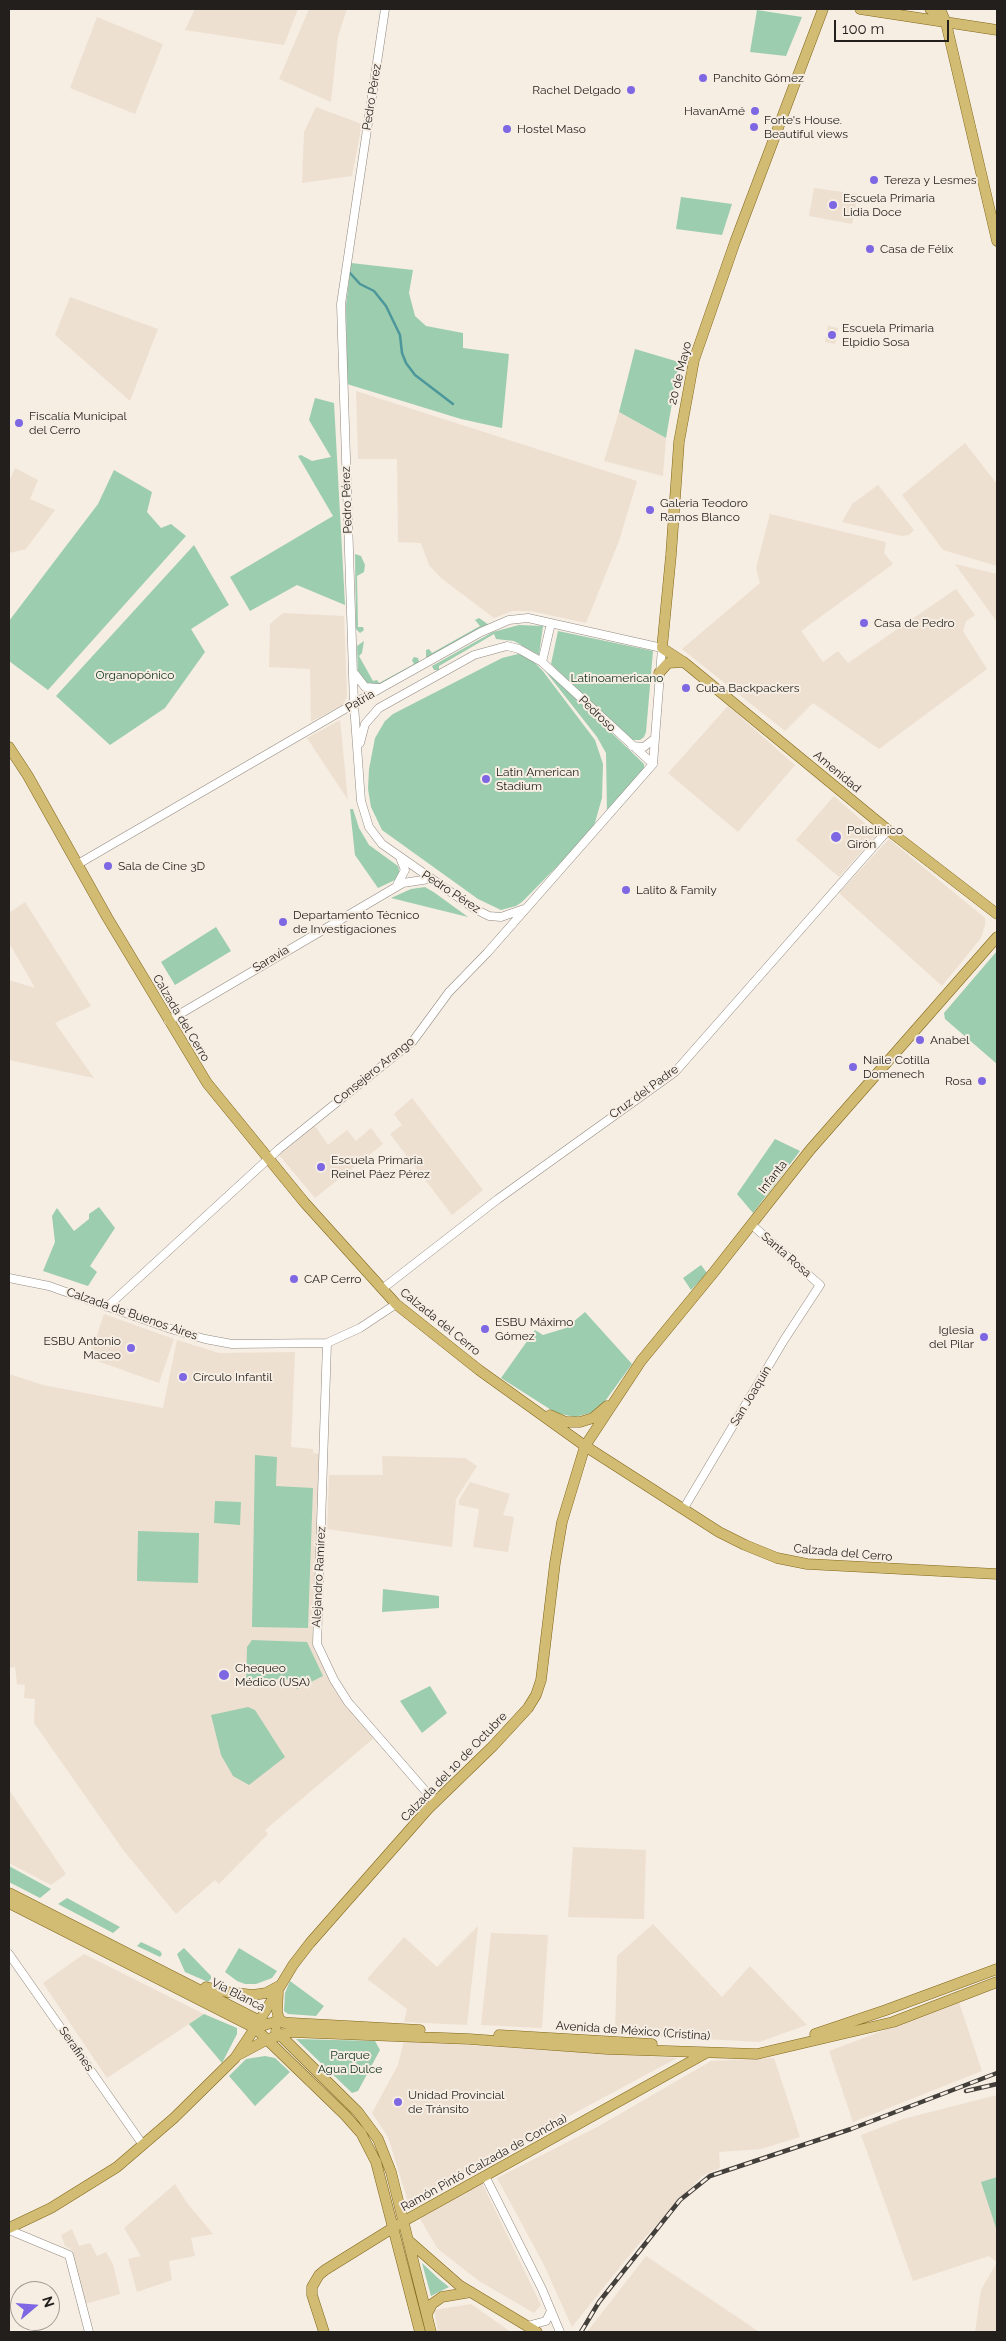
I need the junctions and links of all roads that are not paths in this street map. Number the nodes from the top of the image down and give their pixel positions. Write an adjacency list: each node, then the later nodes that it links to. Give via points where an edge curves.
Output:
1 (385, 9): 15 (street, Pedro Pérez, via 341,304)
2 (823, 9): 10 (main road, 20 de Mayo, via 694,360 678,442)
3 (860, 9): 7 (main road)
4 (930, 9): 7 (main road)
5 (940, 9): 7 (main road)
6 (946, 9): 7 (street)
7 (946, 23): 8 (main road); 9 (main road)
8 (997, 30)
9 (997, 241)
10 (665, 620): 12 (main road, 20 de Mayo); 14 (main road, via 670,645)
11 (552, 624): 12 (street, Patria); 13 (street); 17 (street, Patria, via 528,618 501,622)
12 (662, 648): 14 (main road, Amenidad); 16 (street, 20 de Mayo)
13 (542, 662): 19 (street, Patria, via 513,647 499,646 388,702); 22 (street, Pedroso)
14 (685, 663): 16 (main road, via 668,663); 26 (main road, Amenidad)
15 (354, 672): 17 (street, via 365,687); 18 (street, Pedro Pérez)
16 (659, 673): 21 (street, 20 de Mayo)
17 (381, 688): 18 (street, Patria)
18 (354, 704): 20 (street, Pedro Pérez); 28 (street, Patria)
19 (371, 715): 20 (street, via 360,722); 24 (street, Patria, via 362,732)
20 (355, 717): 24 (street, Pedro Pérez)
21 (654, 739): 22 (street, via 644,747); 25 (street, 20 de Mayo)
22 (630, 744): 25 (street, Pedroso)
23 (9, 747): 28 (main road, Calzada del Cerro)
24 (358, 760): 27 (street, Pedro Pérez, via 366,821 378,840)
25 (653, 764): 31 (street, Consejero Arango, via 588,841)
26 (888, 830): 32 (main road, Amenidad); 41 (street, Cruz del Padre, via 675,1072 498,1199)
27 (400, 858): 29 (street, Pedro Pérez); 30 (street, via 404,874)
28 (78, 864): 36 (main road, Calzada del Cerro)
29 (430, 879): 30 (street, Saravia, via 410,881); 33 (street, Pedro Pérez, via 481,913)
30 (395, 888): 36 (street, Saravia)
31 (524, 909): 33 (street); 34 (street, Consejero Arango)
32 (997, 914)
33 (504, 917): 34 (street, Pedro Pérez)
34 (513, 921): 37 (street, Consejero Arango, via 450,992 413,1041)
35 (997, 937): 38 (main road, Infanta, via 814,1145)
36 (168, 1021): 37 (main road, Calzada del Cerro, via 207,1083)
37 (268, 1159): 41 (main road, Calzada del Cerro); 43 (street, Consejero Arango)
38 (752, 1225): 40 (street, Santa Rosa); 45 (main road, Infanta, via 641,1361)
39 (9, 1278): 43 (street, Calzada de Buenos Aires, via 48,1286)
40 (820, 1285): 48 (street, San Joaquín)
41 (382, 1289): 42 (main road, Calzada del Cerro)
42 (396, 1304): 44 (street, Calzada de Buenos Aires, via 360,1328); 46 (main road, Calzada del Cerro)
43 (107, 1307): 44 (street, Calzada de Buenos Aires, via 171,1330 219,1342)
44 (327, 1342): 50 (street, Alejandro Ramírez, via 317,1644 348,1702)
45 (618, 1395): 46 (main road, via 597,1415 576,1422 566,1422); 47 (main road, Infanta)
46 (530, 1407): 47 (main road, Calzada del Cerro)
47 (585, 1446): 48 (main road, Calzada del Cerro); 50 (main road, Calzada del 10 de Octubre, via 562,1522 542,1673 536,1695 493,1746)
48 (684, 1508): 49 (main road, Calzada del Cerro, via 745,1545 794,1563)
49 (997, 1574)
50 (435, 1802): 57 (main road, Calzada del 10 de Octubre, via 310,1942)
51 (9, 1893): 56 (main road, Vía Blanca)
52 (9, 1903): 59 (main road, Vía Blanca)
53 (9, 1954): 65 (street, Serafines)
54 (997, 1968): 62 (main road, Avenida de México (Cristina), via 886,2010 780,2044)
55 (997, 1982): 63 (main road, Avenida de México (Cristina), via 893,2022 768,2053)
56 (187, 1983): 57 (main road, via 245,1995 266,1993); 59 (main road, Vía Blanca)
57 (281, 1984): 58 (main road, via 277,2011 279,2019); 59 (main road, Calzada del 10 de Octubre)
58 (285, 2023): 59 (main road, Avenida de México (Cristina)); 62 (main road, Avenida de México (Cristina))
59 (260, 2024): 60 (main road, Vía Blanca); 61 (main road, Vía Blanca); 64 (main road, Calzada del 10 de Octubre)
60 (279, 2034): 61 (main road, Calzada del 10 de Octubre); 63 (main road, Avenida de México (Cristina), via 324,2033); 67 (main road, Vía Blanca, via 358,2112 378,2139)
61 (268, 2039): 64 (main road, Calzada del 10 de Octubre); 68 (main road, Vía Blanca, via 362,2133 376,2162)
62 (718, 2049): 63 (main road, Ramón Pintó (Calzada de Concha))
63 (705, 2054): 66 (main road, Ramón Pintó (Calzada de Concha))
64 (235, 2058): 65 (main road, Calzada del 10 de Octubre)
65 (143, 2145): 69 (main road, Calzada del 10 de Octubre, via 78,2193)
66 (486, 2176): 67 (main road, Ramón Pintó (Calzada de Concha)); 73 (street)
67 (404, 2221): 68 (main road, Ramón Pintó (Calzada de Concha)); 70 (main road, Vía Blanca); 71 (main road)
68 (394, 2227): 70 (main road); 77 (main road, Ramón Pintó (Calzada de Concha), via 339,2260 315,2279 312,2295); 78 (main road, Vía Blanca)
69 (9, 2229): 76 (street, via 69,2255)
70 (409, 2241): 71 (main road); 74 (main road, Vía Blanca)
71 (433, 2263): 72 (main road)
72 (471, 2292): 74 (main road, via 442,2297 432,2304); 75 (main road)
73 (551, 2311): 75 (street, via 546,2321); 81 (street)
74 (427, 2314): 79 (main road, Vía Blanca)
75 (527, 2326): 80 (main road)
76 (89, 2332)
77 (324, 2332)
78 (420, 2332)
79 (431, 2332)
80 (537, 2332)
81 (560, 2332)

